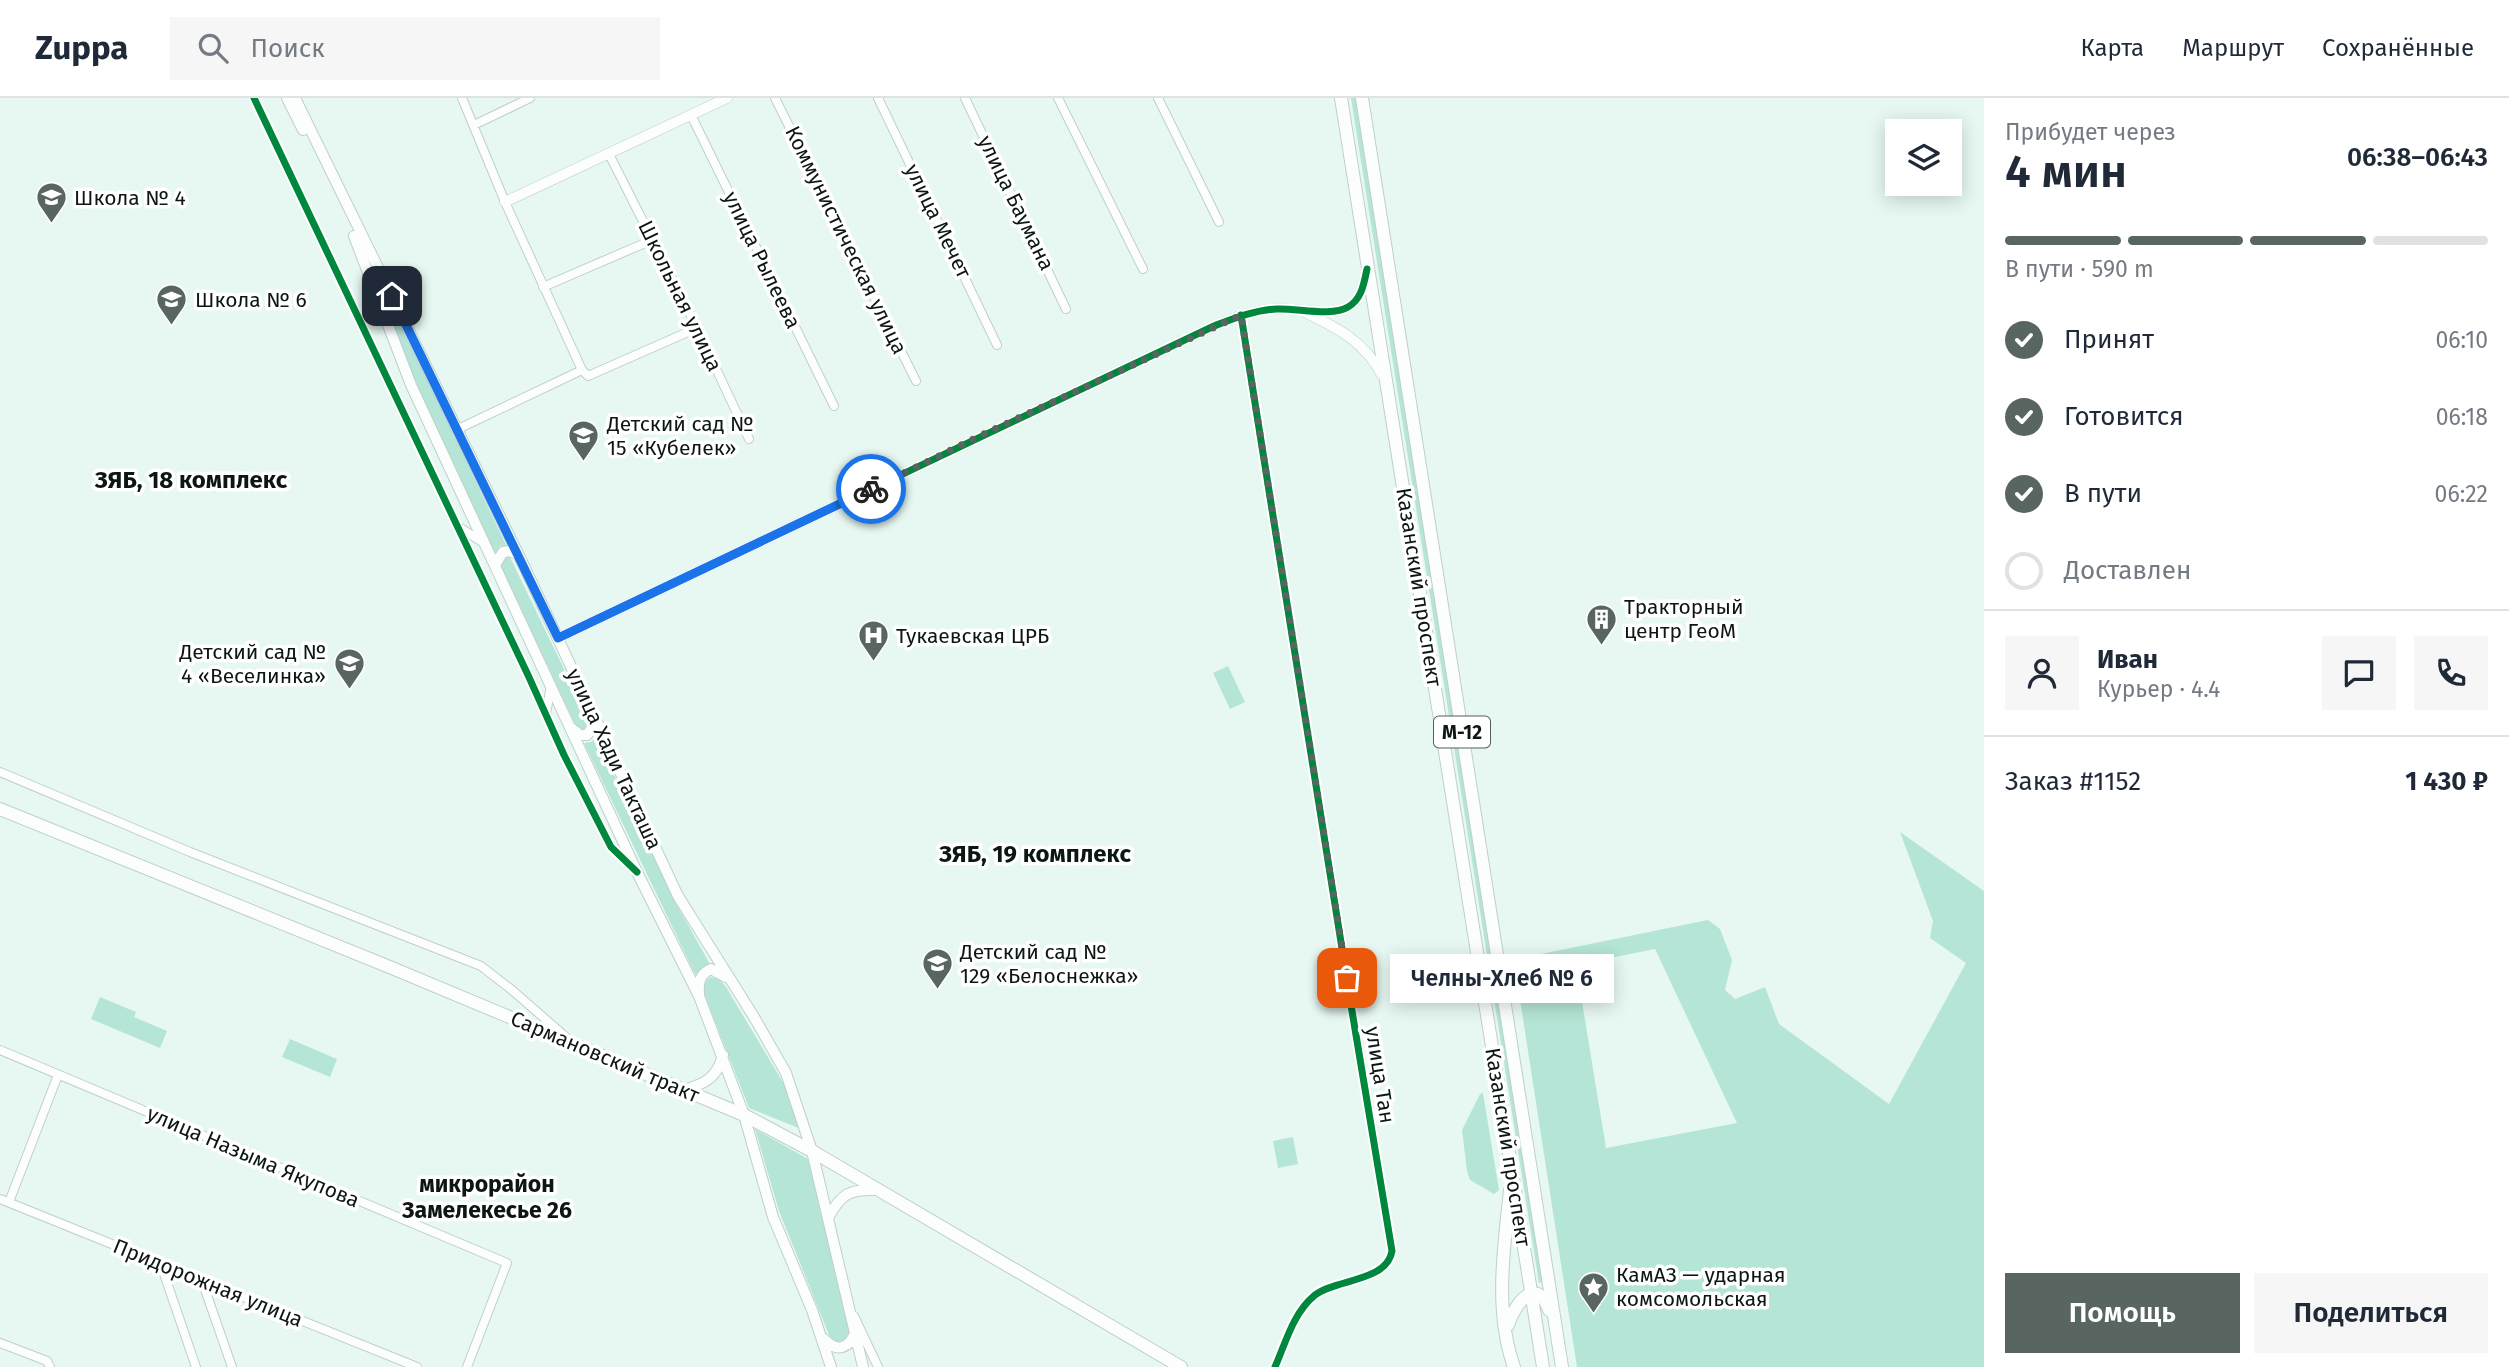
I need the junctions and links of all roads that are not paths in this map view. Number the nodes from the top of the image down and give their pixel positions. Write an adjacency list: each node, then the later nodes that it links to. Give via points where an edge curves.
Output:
1 (254, 98): 34 (street)
2 (287, 98): 35 (main road, улица Хади Такташа, via 357,244 411,385)
3 (295, 98): 32 (main road, улица Хади Такташа)
4 (462, 98): 15 (street)
5 (530, 98): 15 (street)
6 (727, 98): 14 (street)
7 (775, 98): 29 (street, Коммунистическая улица)
8 (878, 98): 27 (street, улица Мечет)
9 (965, 98): 23 (street, улица Баумана)
10 (1058, 98): 20 (street)
11 (1158, 98): 18 (street)
12 (1341, 98): 21 (main road, Казанский проспект / М-12)
13 (1362, 98): 63 (main road, Казанский проспект / М-12)
14 (691, 115): 16 (street); 31 (street, улица Рылеева)
15 (474, 125): 17 (street)
16 (609, 153): 17 (street); 19 (street, Школьная улица)
17 (505, 202): 22 (street)
18 (1219, 222)
19 (652, 240): 22 (street); 26 (street, Школьная улица)
20 (1143, 268)
21 (1367, 269): 24 (street, via 1361,294 1348,307 1332,312); 30 (main road, Казанский проспект / М-12)
22 (543, 287): 28 (street)
23 (1066, 309)
24 (1300, 310): 25 (street); 30 (street, via 1355,340 1373,358)
25 (1241, 315): 38 (street); 77 (street, улица Тан, via 1392,1251 1384,1268 1317,1293 1305,1304)
26 (697, 328): 28 (street); 33 (street, Школьная улица)
27 (998, 345)
28 (585, 373): 32 (street)
29 (916, 381)
30 (1388, 386): 55 (main road, Казанский проспект / М-12)
31 (834, 406)
32 (458, 429): 36 (main road, улица Хади Такташа)
33 (749, 439)
34 (457, 526): 35 (street); 40 (street)
35 (485, 544): 37 (main road, улица Хади Такташа)
36 (517, 554): 37 (main road, via 503,552); 38 (main road, улица Хади Такташа)
37 (495, 565): 39 (main road, улица Хади Такташа)
38 (558, 638): 41 (main road, улица Хади Такташа)
39 (551, 685): 40 (street); 42 (main road, улица Хади Такташа)
40 (546, 715): 45 (street, via 611,847)
41 (597, 721): 42 (main road, via 587,735); 46 (main road, улица Хади Такташа, via 678,896)
42 (571, 728): 45 (main road, улица Хади Такташа)
43 (0, 772): 48 (street, via 481,966)
44 (0, 809): 48 (main road, Сармановский тракт)
45 (637, 872): 47 (main road, улица Хади Такташа)
46 (729, 979): 47 (main road, via 711,969 704,972); 54 (main road, улица Хади Такташа, via 786,1073)
47 (699, 996): 50 (main road, улица Хади Такташа)
48 (574, 1044): 52 (main road, Сармановский тракт)
49 (0, 1051): 51 (street, улица Назыма Якупова)
50 (723, 1055): 52 (main road, via 711,1079); 53 (main road, улица Хади Такташа)
51 (58, 1075): 57 (street); 72 (street, улица Назыма Якупова, via 507,1263)
52 (683, 1090): 53 (main road, Сармановский тракт)
53 (744, 1115): 54 (main road, Сармановский тракт); 66 (main road, улица Хади Такташа, via 773,1217)
54 (812, 1151): 56 (main road, Сармановский тракт); 58 (main road, улица Хади Такташа)
55 (1512, 1175): 61 (main road, Казанский проспект / М-12); 65 (main road, via 1502,1271)
56 (876, 1190): 58 (main road, via 858,1189 843,1195); 76 (main road, Сармановский тракт)
57 (3, 1202): 59 (street, Придорожная улица)
58 (828, 1218): 62 (main road, улица Хади Такташа)
59 (161, 1265): 60 (street, Придорожная улица); 69 (street)
60 (202, 1281): 70 (street); 71 (street, Придорожная улица)
61 (1531, 1294): 63 (main road, via 1545,1299); 65 (main road, via 1524,1296 1511,1314); 79 (main road, Казанский проспект / М-12)
62 (850, 1309): 64 (main road, улица Хади Такташа); 75 (street)
63 (1557, 1330): 80 (main road, Казанский проспект / М-12)
64 (856, 1331): 66 (main road, via 848,1346 838,1349); 74 (main road, улица Хади Такташа)
65 (1506, 1333): 78 (main road)
66 (822, 1337): 73 (main road, улица Хади Такташа)
67 (0, 1343): 68 (street, via 47,1361)
68 (50, 1367)
69 (196, 1367)
70 (232, 1367)
71 (416, 1367)
72 (467, 1367)
73 (829, 1367)
74 (863, 1367)
75 (878, 1367)
76 (1181, 1367)
77 (1275, 1367)
78 (1514, 1367)
79 (1543, 1367)
80 (1562, 1367)

